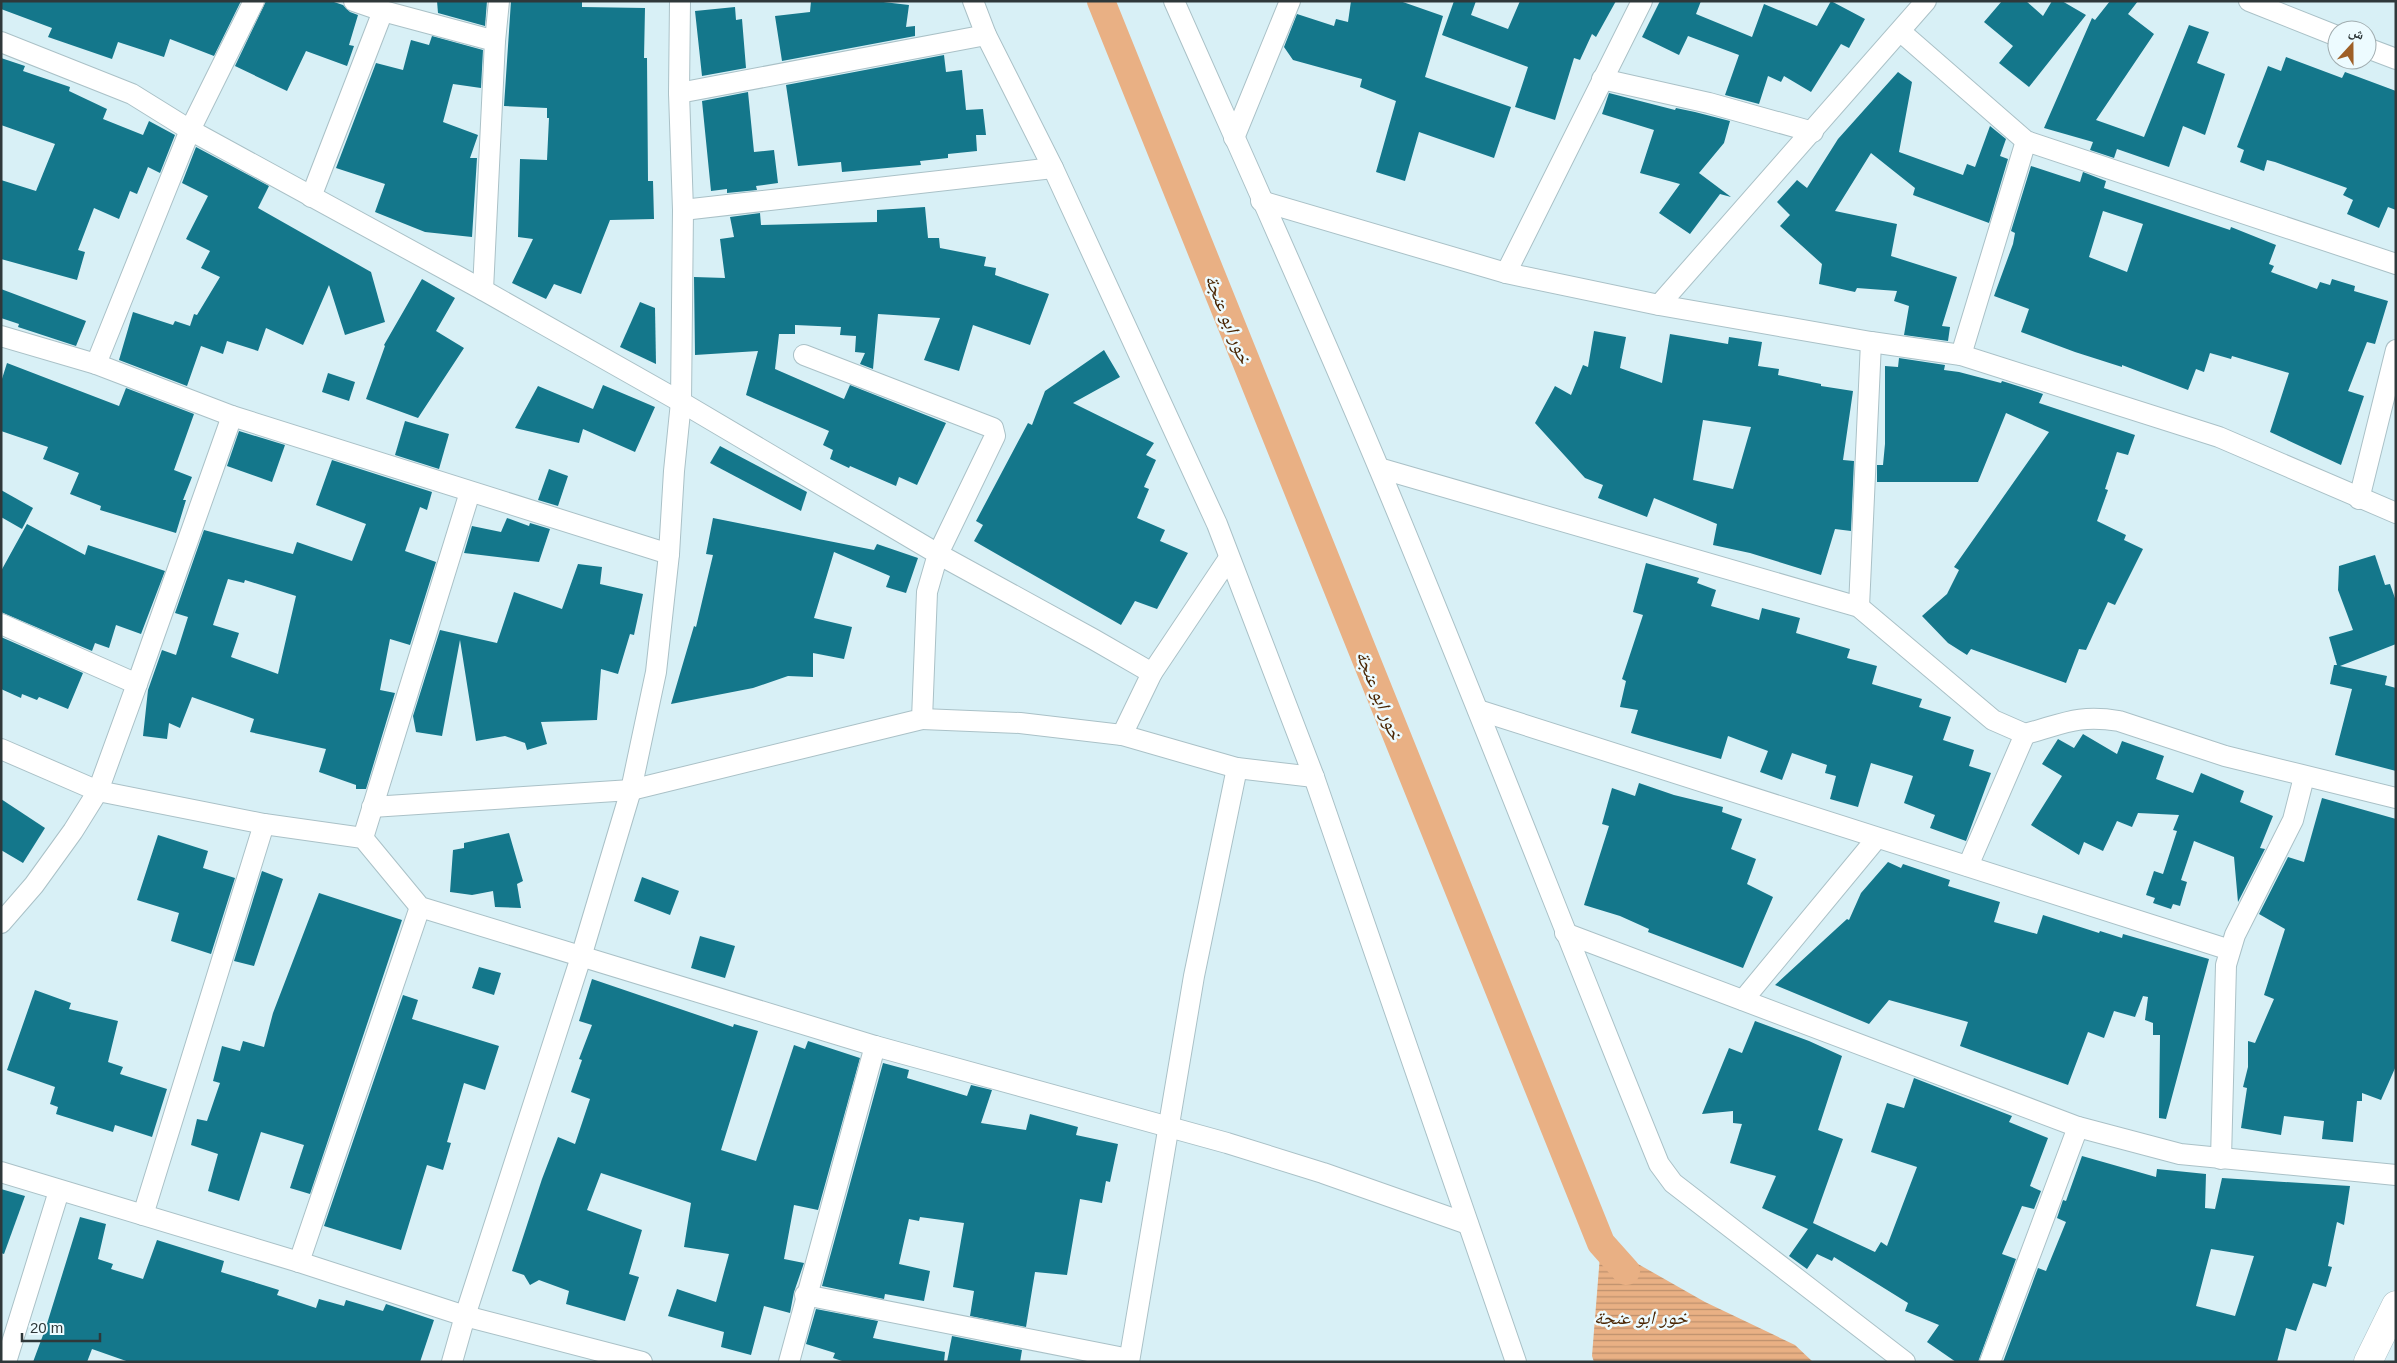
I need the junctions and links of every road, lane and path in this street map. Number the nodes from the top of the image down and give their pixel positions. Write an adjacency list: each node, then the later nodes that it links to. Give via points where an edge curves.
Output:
1 (254, 1): 21 (street)
2 (354, 1): 11 (street)
3 (500, 1): 15 (street)
4 (680, 1): 20 (street)
5 (973, 1): 14 (street)
6 (1174, 1): 23 (street)
7 (1290, 1): 23 (street)
8 (1642, 1): 19 (street)
9 (1926, 1): 12 (street)
10 (2249, 1): 13 (street)
11 (383, 11): 15 (street); 26 (street)
12 (1901, 32): 22 (street); 24 (street)
13 (2327, 32)
14 (986, 35): 20 (street); 25 (street)
15 (495, 41): 31 (street)
16 (1, 42): 21 (street, via 132,94)
17 (2377, 52): 18 (street)
18 (2396, 59)
19 (1602, 79): 22 (street, via 1709,103); 30 (street)
20 (680, 93): 28 (street)
21 (190, 130): 26 (street); 38 (street)
22 (1813, 132): 32 (street)
23 (1234, 138): 27 (street)
24 (2026, 141): 29 (street); 37 (street)
25 (1052, 168): 28 (street); 47 (street, via 1217,524)
26 (312, 197): 31 (street)
27 (1261, 200): 30 (street); 41 (street)
28 (683, 210): 39 (street)
29 (2396, 264)
30 (1506, 273): 32 (street)
31 (483, 290): 39 (street)
32 (1659, 305): 34 (street)
33 (1, 336): 38 (street)
34 (1871, 342): 37 (street); 48 (street)
35 (2396, 350): 43 (street)
36 (804, 355): 46 (street, via 993,428 994,436)
37 (1962, 355): 43 (street, via 2219,437)
38 (96, 364): 40 (street)
39 (681, 402): 45 (street); 46 (street)
40 (232, 416): 42 (street); 51 (street)
41 (1379, 468): 48 (street); 52 (street)
42 (470, 492): 45 (street); 63 (street)
43 (2359, 499): 44 (street)
44 (2396, 513)
45 (670, 554): 60 (street, via 656,672)
46 (938, 554): 50 (street); 53 (street, via 927,592)
47 (1229, 558): 50 (street); 58 (street)
48 (1859, 607): 54 (street, via 1993,720)
49 (1, 624): 51 (street)
50 (1152, 673): 55 (street)
51 (137, 684): 61 (street)
52 (1478, 710): 66 (street); 70 (street)
53 (922, 719): 55 (street, via 1020,723); 60 (street)
54 (2025, 734): 59 (street, via 2072,719 2102,718); 67 (street)
55 (1122, 735): 57 (street)
56 (1, 749): 61 (street)
57 (1237, 768): 58 (street); 76 (street, via 1194,976)
58 (1314, 777): 82 (street)
59 (2304, 777): 62 (street); 71 (street, via 2293,820)
60 (631, 790): 63 (street); 72 (street)
61 (98, 791): 64 (street); 69 (street, via 34,885)
62 (2396, 798)
63 (372, 807): 65 (street)
64 (264, 824): 65 (street); 81 (street)
65 (363, 838): 68 (street)
66 (1877, 838): 67 (street); 73 (street)
67 (1968, 866): 71 (street)
68 (420, 907): 72 (street); 83 (street)
69 (1, 923)
70 (1565, 934): 73 (street); 93 (street, via 1666,1175)
71 (2230, 950): 77 (street, via 2225,980)
72 (581, 957): 74 (street); 86 (street)
73 (1743, 1000): 75 (street)
74 (875, 1046): 76 (street); 84 (street)
75 (2078, 1127): 77 (street, via 2180,1154); 94 (street)
76 (1169, 1128): 82 (street, via 1323,1173); 87 (street)
77 (2221, 1159): 79 (street)
78 (1, 1172): 80 (street)
79 (2396, 1175)
80 (59, 1191): 81 (street); 88 (street)
81 (143, 1214): 83 (street)
82 (1468, 1224): 92 (street)
83 (299, 1262): 86 (street)
84 (805, 1295): 87 (street); 91 (street)
85 (2396, 1305): 95 (main road)
86 (465, 1316): 89 (street); 90 (street)
87 (1129, 1360)
88 (6, 1362)
89 (452, 1362)
90 (642, 1362)
91 (789, 1362)
92 (1516, 1362)
93 (1905, 1362)
94 (1990, 1362)
95 (2368, 1362)

